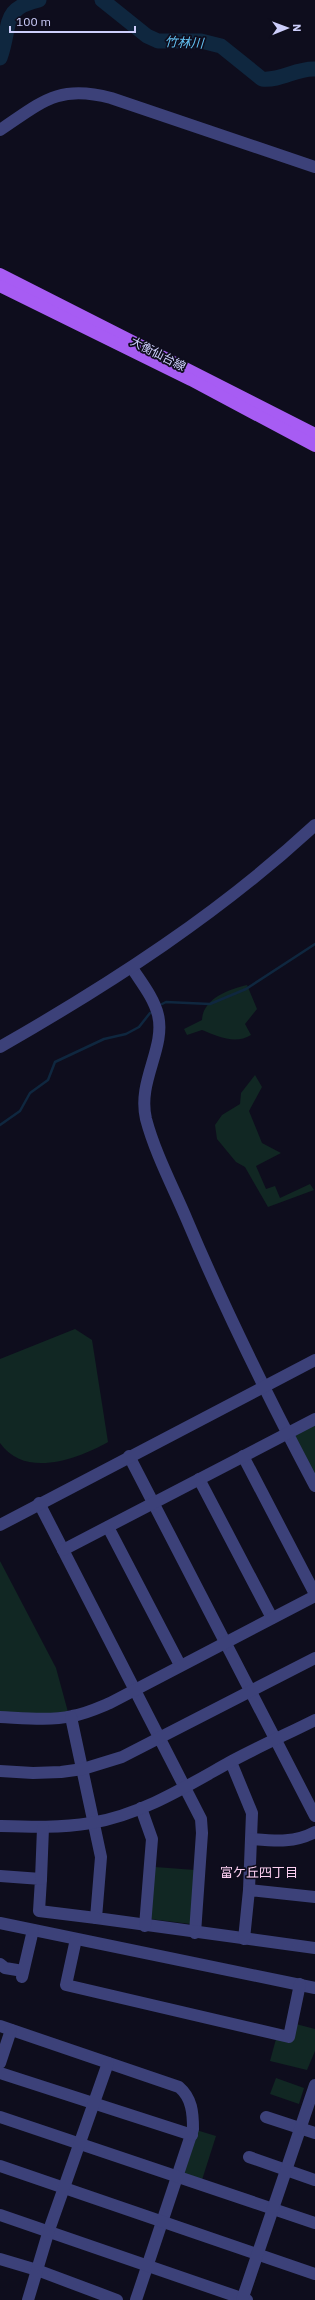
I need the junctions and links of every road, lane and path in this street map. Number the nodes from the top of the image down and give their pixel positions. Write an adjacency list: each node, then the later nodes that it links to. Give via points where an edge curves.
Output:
1 (0, 130): 2 (street, via 47,99 64,93 81,92 111,98)
2 (315, 166)
3 (0, 274): 5 (main road, 大衡仙台線)
4 (0, 286): 6 (main road, 大衡仙台線, via 191,380)
5 (315, 434)
6 (315, 446)
7 (315, 825): 8 (street, via 220,905)
8 (132, 968): 9 (street); 11 (street, via 159,1016 160,1029 144,1090 146,1119 215,1286)
9 (0, 1047)
10 (315, 1360): 11 (street)
11 (264, 1386): 13 (street); 14 (street)
12 (315, 1419): 13 (street)
13 (287, 1433): 15 (street); 17 (street)
14 (129, 1456): 18 (street); 19 (street)
15 (243, 1456): 16 (street); 23 (street)
16 (198, 1479): 18 (street); 24 (street)
17 (315, 1486)
18 (153, 1502): 21 (street); 25 (street)
19 (39, 1503): 20 (street); 22 (street)
20 (0, 1525)
21 (108, 1527): 22 (street); 27 (street)
22 (63, 1550): 28 (street)
23 (315, 1595): 24 (street)
24 (272, 1618): 25 (street)
25 (225, 1643): 27 (street); 29 (street)
26 (315, 1658): 29 (street)
27 (180, 1665): 28 (street)
28 (135, 1690): 30 (street, via 110,1703); 33 (street)
29 (251, 1692): 33 (street); 34 (street)
30 (71, 1716): 31 (street, via 28,1719); 36 (street)
31 (0, 1717)
32 (315, 1720): 34 (street)
33 (160, 1739): 36 (street, via 122,1757); 38 (street)
34 (276, 1739): 35 (street); 40 (street)
35 (231, 1762): 38 (street); 45 (street, via 252,1813)
36 (83, 1769): 37 (street, via 33,1774); 41 (street)
37 (0, 1771)
38 (186, 1787): 39 (street); 54 (street, via 201,1818 202,1833)
39 (141, 1808): 41 (street); 52 (street, via 152,1839)
40 (315, 1816)
41 (93, 1823): 43 (street); 50 (street, via 101,1857)
42 (0, 1826): 43 (street)
43 (43, 1828): 47 (street)
44 (315, 1832): 45 (street, via 302,1839 285,1842)
45 (252, 1839): 48 (street)
46 (0, 1876): 47 (street)
47 (41, 1879): 50 (street, via 39,1911)
48 (249, 1890): 49 (street); 56 (street)
49 (315, 1897)
50 (96, 1918): 52 (street)
51 (0, 1923): 53 (street)
52 (145, 1926): 54 (street)
53 (32, 1930): 55 (street); 58 (street, via 22,1974)
54 (195, 1932): 56 (street)
55 (76, 1939): 59 (street); 59 (street, via 66,1985 289,2037)
56 (244, 1939): 57 (street)
57 (315, 1948)
58 (0, 1964)
59 (300, 1984): 60 (street)
60 (315, 1988)
61 (6, 2028): 62 (street); 63 (street)
62 (0, 2063)
63 (108, 2063): 66 (street); 71 (street, via 179,2087 187,2094 193,2113)
64 (0, 2073): 66 (street)
65 (315, 2085): 69 (street)
66 (93, 2104): 71 (street); 72 (street)
67 (0, 2117): 72 (street)
68 (266, 2117): 69 (street)
69 (300, 2128): 70 (street); 75 (street)
70 (315, 2133)
71 (192, 2135): 76 (street)
72 (80, 2143): 76 (street); 78 (street)
73 (249, 2157): 75 (street)
74 (0, 2166): 78 (street)
75 (286, 2171): 77 (street); 79 (street)
76 (177, 2175): 79 (street); 81 (street)
77 (315, 2180)
78 (64, 2188): 81 (street); 83 (street)
79 (272, 2208): 82 (street); 84 (street)
80 (0, 2214): 83 (street)
81 (162, 2220): 84 (street); 86 (street)
82 (315, 2224)
83 (49, 2230): 86 (street); 87 (street)
84 (258, 2254): 88 (street); 89 (street)
85 (0, 2259): 87 (street)
86 (147, 2266): 89 (street); 92 (street)
87 (37, 2270): 90 (street); 91 (street)
88 (315, 2274)
89 (244, 2299)
90 (28, 2300)
91 (117, 2300)
92 (136, 2300)

